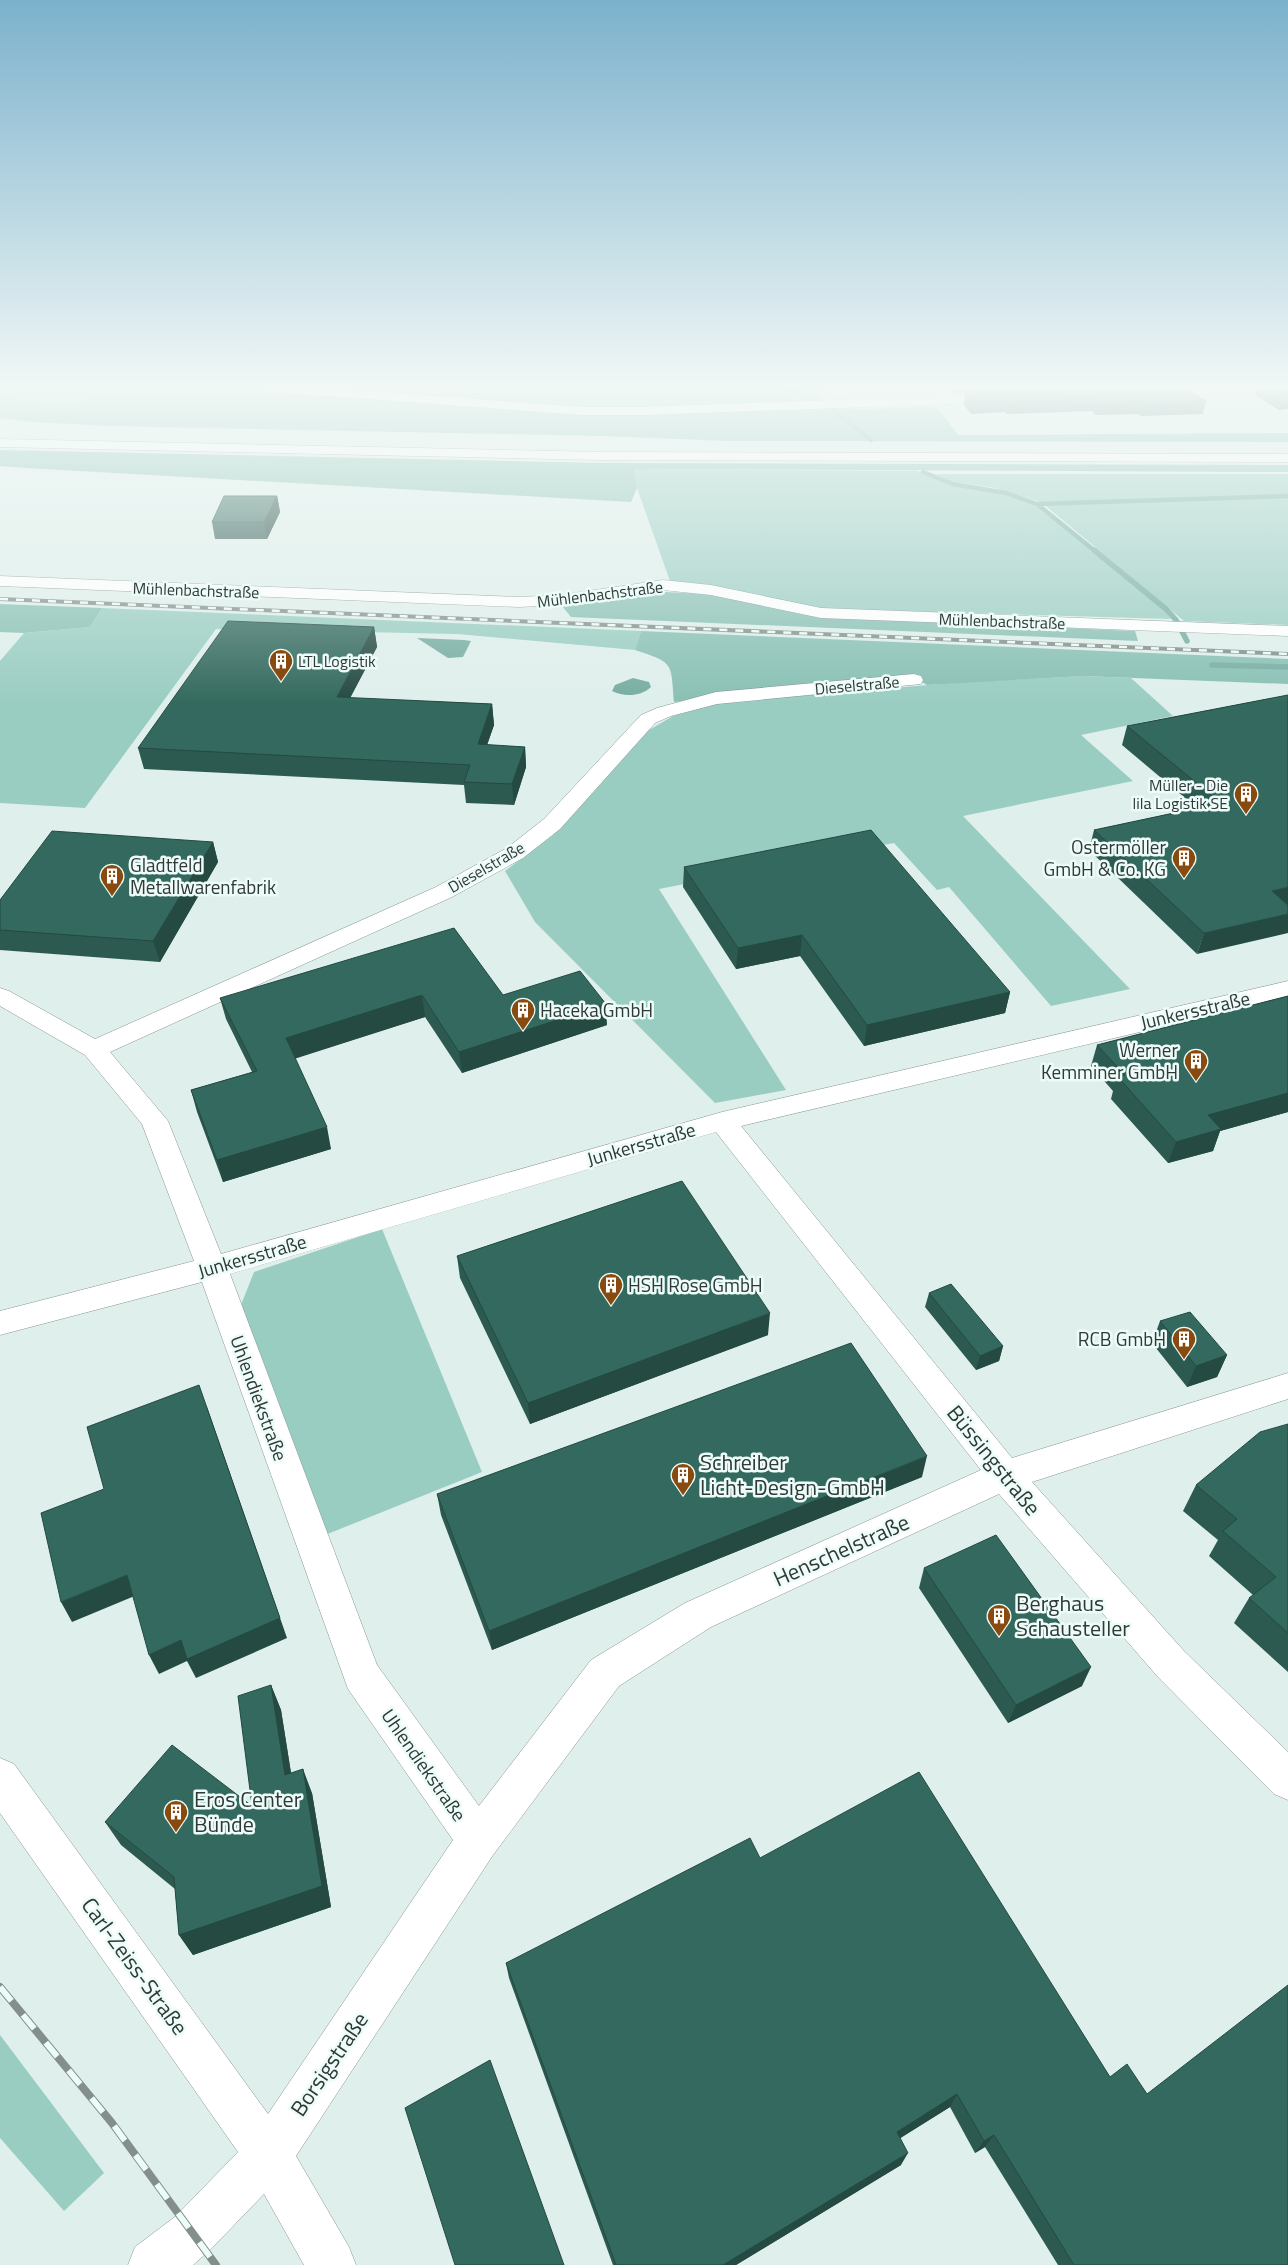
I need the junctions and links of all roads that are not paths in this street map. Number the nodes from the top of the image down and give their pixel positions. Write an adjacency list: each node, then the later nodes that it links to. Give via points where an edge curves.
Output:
1 (0, 581): 2 (main road, Mühlenbachstraße, via 519,602 561,600 663,585 711,590 821,613)
2 (1288, 632)
3 (914, 680): 6 (main road, Dieselstraße, via 716,698 648,719 552,824 515,853 444,892)
4 (1288, 989): 7 (main road, Junkersstraße)
5 (0, 996): 6 (main road, Uhlendiekstraße)
6 (94, 1049): 8 (main road, Uhlendiekstraße, via 154,1121)
7 (722, 1121): 8 (main road, Junkersstraße); 11 (main road, Büssingstraße)
8 (212, 1268): 9 (main road, Junkersstraße); 14 (main road, Uhlendiekstraße, via 362,1676)
9 (0, 1323)
10 (1288, 1386): 11 (main road, Henschelstraße)
11 (1006, 1475): 13 (main road, Büssingstraße, via 1170,1664); 14 (main road, Henschelstraße, via 698,1615 605,1673)
12 (0, 1778): 15 (main road, Carl-Zeiss-Straße)
13 (1288, 1780)
14 (478, 1840): 15 (main road, Borsigstraße)
15 (269, 2155): 16 (main road, Borsigstraße, via 193,2232); 17 (main road, Carl-Zeiss-Straße)
16 (153, 2265)
17 (331, 2265)

